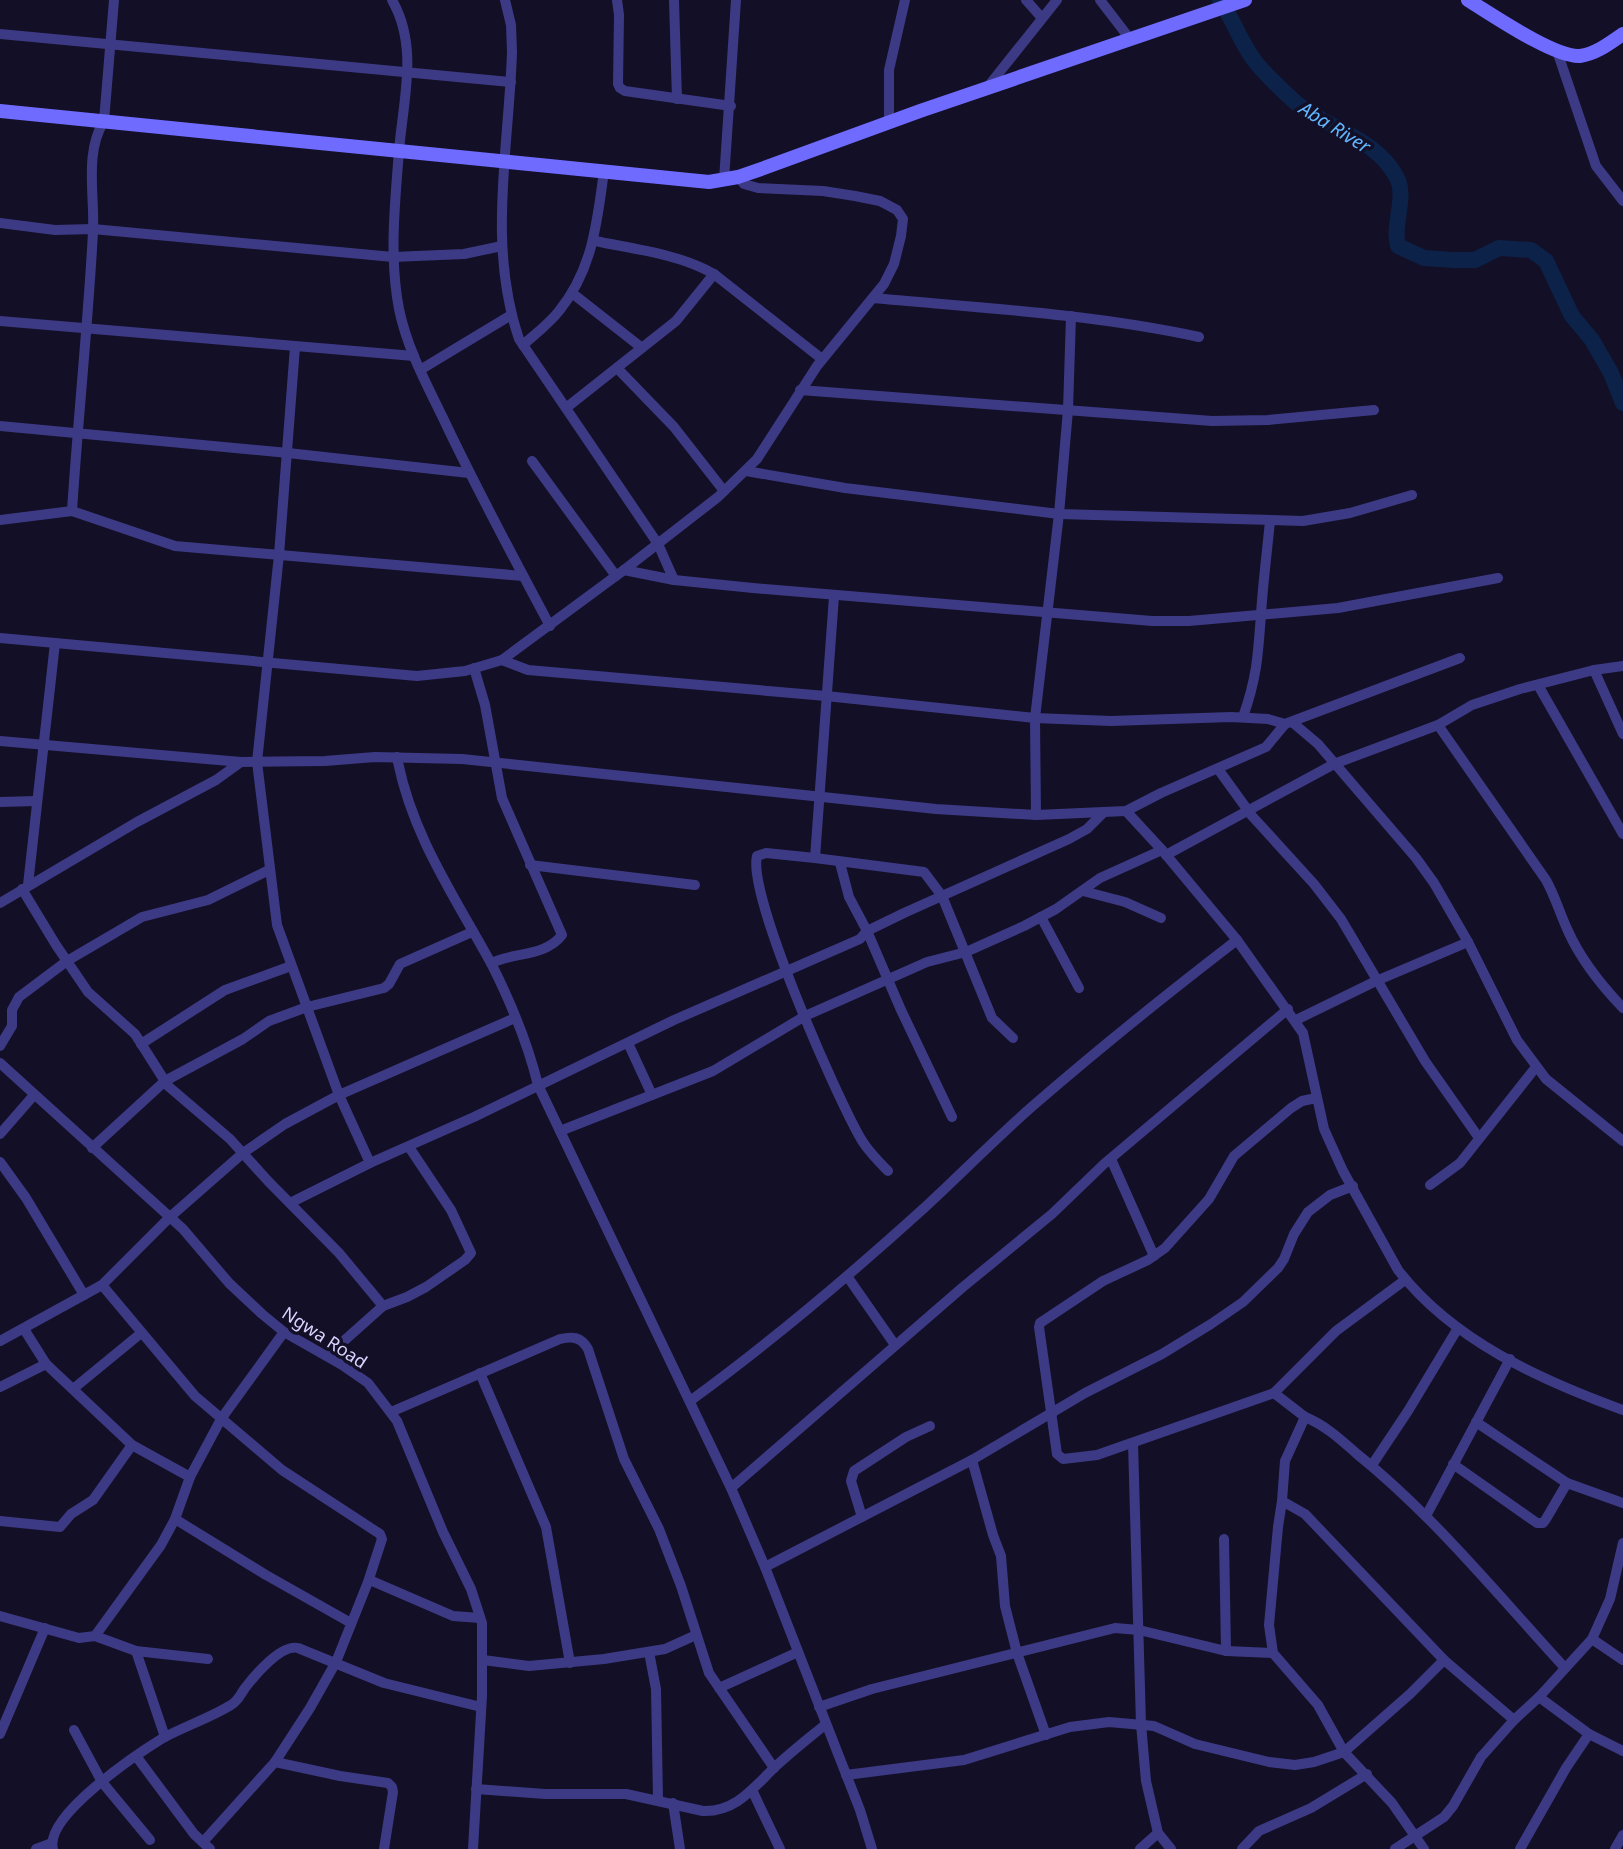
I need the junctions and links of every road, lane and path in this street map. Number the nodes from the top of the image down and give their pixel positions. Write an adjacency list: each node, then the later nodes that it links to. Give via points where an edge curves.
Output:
1 (114, 0): 18 (street)
2 (392, 0): 20 (street, via 404,28)
3 (505, 0): 21 (street, via 511,25)
4 (617, 0): 23 (street, via 620,88)
5 (674, 0): 23 (street)
6 (736, 0): 24 (street)
7 (896, 0): 8 (street)
8 (905, 0): 27 (street, via 889,70)
9 (1026, 0): 14 (street)
10 (1057, 0): 14 (street)
11 (1100, 0): 17 (street)
12 (1245, 0): 17 (street)
13 (1468, 0): 19 (street)
14 (1041, 18): 22 (street)
15 (0, 34): 18 (street)
16 (1623, 34): 19 (street, via 1588,54)
17 (1130, 39): 22 (street)
18 (110, 44): 20 (street); 26 (street)
19 (1557, 51): 32 (street, via 1596,166)
20 (407, 72): 21 (street); 28 (street)
21 (511, 82): 29 (street)
22 (985, 89): 27 (street)
23 (677, 99): 24 (street)
24 (731, 106): 31 (street)
25 (0, 111): 26 (street)
26 (104, 121): 28 (street); 34 (street, via 96,136 93,161)
27 (889, 123): 31 (street)
28 (399, 152): 29 (street); 37 (street)
29 (505, 161): 30 (street); 36 (street)
30 (604, 171): 31 (street, via 709,182); 35 (street)
31 (731, 178): 40 (street, via 758,188 855,196 897,210 902,219 894,264)
32 (1623, 201)
33 (0, 223): 34 (street)
34 (93, 229): 37 (street); 44 (street)
35 (595, 241): 38 (street, via 661,255); 39 (street)
36 (502, 246): 37 (street, via 464,254); 41 (street)
37 (393, 257): 49 (street, via 399,310)
38 (714, 274): 48 (street, via 676,321); 50 (street)
39 (572, 293): 46 (street, via 558,313); 48 (street)
40 (873, 298): 42 (street); 50 (street)
41 (511, 315): 46 (street); 52 (street)
42 (1071, 316): 45 (street, via 1142,324); 55 (street)
43 (0, 321): 44 (street)
44 (85, 327): 47 (street); 58 (street)
45 (1199, 337)
46 (523, 345): 54 (street)
47 (295, 347): 49 (street); 59 (street)
48 (642, 348): 51 (street)
49 (414, 356): 52 (street)
50 (822, 359): 53 (street)
51 (617, 368): 54 (street); 63 (street, via 674,427)
52 (420, 370): 62 (street)
53 (800, 390): 55 (street); 61 (street)
54 (566, 408): 69 (street)
55 (1068, 410): 56 (street, via 1212,421); 66 (street)
56 (1374, 410)
57 (0, 426): 58 (street)
58 (77, 432): 59 (street); 65 (street)
59 (288, 453): 62 (street); 70 (street)
60 (532, 461): 71 (street)
61 (746, 471): 63 (street); 66 (street)
62 (469, 473): 72 (street)
63 (724, 491): 69 (street)
64 (1412, 495): 68 (street, via 1350,513)
65 (72, 511): 67 (street); 70 (street, via 164,544)
66 (1059, 514): 68 (street); 76 (street)
67 (0, 520)
68 (1270, 521): 77 (street)
69 (658, 544): 71 (street); 74 (street)
70 (279, 555): 72 (street); 83 (street)
71 (620, 573): 74 (street); 78 (street)
72 (523, 576): 78 (street)
73 (1498, 578): 77 (street, via 1348,607)
74 (674, 580): 75 (street)
75 (834, 596): 76 (street); 88 (street)
76 (1047, 614): 77 (street, via 1152,621); 90 (street)
77 (1261, 615): 89 (street, via 1257,673)
78 (550, 626): 82 (street)
79 (0, 638): 80 (street)
80 (55, 643): 83 (street); 95 (street)
81 (1460, 658): 91 (street)
82 (502, 660): 85 (street); 88 (street, via 528,670)
83 (267, 663): 85 (street, via 417,676); 98 (street)
84 (1623, 666): 86 (street)
85 (474, 668): 99 (street)
86 (1594, 670): 87 (street); 93 (street)
87 (1538, 685): 92 (street, via 1488,699); 109 (street)
88 (826, 696): 90 (street); 102 (street)
89 (1243, 717): 90 (street); 91 (street)
90 (1035, 718): 108 (street)
91 (1288, 723): 100 (street, via 1318,744); 101 (street, via 1266,747)
92 (1438, 725): 100 (street); 135 (street, via 1546,880 1589,967)
93 (1623, 734)
94 (0, 741): 95 (street)
95 (43, 745): 97 (street); 103 (street)
96 (397, 757): 98 (street); 99 (street); 123 (street, via 420,833)
97 (241, 762): 98 (street); 116 (street)
98 (257, 762): 114 (street)
99 (496, 762): 102 (street); 113 (street, via 507,812)
100 (1334, 764): 105 (street); 125 (street, via 1416,858)
101 (1218, 769): 105 (street); 106 (street)
102 (820, 797): 108 (street); 111 (street)
103 (37, 801): 104 (street); 116 (street)
104 (0, 802)
105 (1248, 810): 110 (street); 132 (street, via 1321,893)
106 (1126, 811): 107 (street); 110 (street)
107 (1104, 812): 108 (street); 118 (street, via 1069,839)
108 (1036, 815)
109 (1623, 834)
110 (1164, 853): 117 (street, via 1107,874); 124 (street)
111 (815, 858): 112 (street); 130 (street, via 766,853 755,859 763,908)
112 (841, 863): 118 (street, via 923,872); 122 (street, via 849,897)
113 (530, 865): 115 (street); 128 (street, via 562,935 550,947)
114 (269, 870): 127 (street, via 208,900 142,917); 129 (street, via 277,925)
115 (695, 885)
116 (25, 887): 119 (street); 127 (street)
117 (1083, 891): 120 (street); 121 (street)
118 (942, 896): 122 (street); 126 (street)
119 (0, 903)
120 (1041, 917): 126 (street); 133 (street)
121 (1161, 918)
122 (867, 931): 130 (street, via 860,939); 131 (street)
123 (472, 932): 128 (street); 134 (street, via 400,964 384,988)
124 (1237, 940): 136 (street); 169 (street, via 1034,1105)
125 (1468, 942): 132 (street); 145 (street, via 1517,1040)
126 (966, 952): 131 (street); 140 (street, via 992,1018)
127 (67, 961): 141 (street, via 95,999); 143 (street, via 19,996 12,1010 12,1027)
128 (491, 963): 138 (street)
129 (292, 966): 134 (street); 141 (street, via 225,990)
130 (788, 972): 137 (street); 142 (street)
131 (887, 979): 137 (street); 152 (street)
132 (1376, 981): 139 (street); 155 (street)
133 (1079, 988)
134 (307, 1007): 146 (street, via 269,1021); 149 (street)
135 (1623, 1008)
136 (1288, 1009): 139 (street); 160 (street)
137 (805, 1016): 150 (street, via 726,1065); 163 (street, via 857,1131)
138 (515, 1018): 147 (street); 149 (street)
139 (1296, 1020): 151 (street, via 1303,1032)
140 (1013, 1038)
141 (141, 1044): 146 (street)
142 (628, 1044): 147 (street); 150 (street)
143 (0, 1046)
144 (0, 1063): 148 (street, Ngwa Road)
145 (1536, 1067): 155 (street); 156 (street)
146 (165, 1081): 158 (street); 159 (street)
147 (538, 1085): 153 (street); 157 (street)
148 (34, 1095): 154 (street); 158 (street, Ngwa Road)
149 (340, 1095): 159 (street, via 303,1113); 162 (street)
150 (652, 1095): 153 (street)
151 (1316, 1098): 165 (street, via 1324,1129); 168 (street, via 1292,1108 1234,1156 1209,1199)
152 (952, 1117)
153 (560, 1130): 187 (street)
154 (0, 1135)
155 (1479, 1138): 164 (street, via 1460,1163)
156 (1623, 1141)
157 (409, 1147): 162 (street); 173 (street, via 451,1210 471,1253 426,1287)
158 (92, 1148): 167 (street, Ngwa Road)
159 (243, 1153): 166 (street); 167 (street)
160 (1111, 1159): 168 (street); 179 (street)
161 (0, 1162): 172 (street)
162 (370, 1163): 166 (street)
163 (888, 1171)
164 (1430, 1185)
165 (1353, 1186): 170 (street); 190 (street, via 1329,1195 1308,1212 1278,1268 1243,1302 1163,1354)
166 (290, 1203): 173 (street)
167 (170, 1217): 171 (street); 176 (street, Ngwa Road, via 229,1283)
168 (1154, 1256): 190 (street, via 1040,1323)
169 (846, 1276): 179 (street); 187 (street)
170 (1405, 1280): 174 (street); 186 (street, via 1336,1331)
171 (102, 1285): 172 (street); 177 (street)
172 (84, 1295): 175 (street)
173 (383, 1306): 180 (street)
174 (1458, 1328): 181 (street); 199 (street)
175 (24, 1329): 178 (street); 182 (street)
176 (284, 1332): 180 (street, Ngwa Road); 192 (street)
177 (141, 1334): 185 (street); 192 (street)
178 (0, 1341)
179 (895, 1345): 202 (street)
180 (327, 1356): 189 (street, Ngwa Road, via 368,1383)
181 (1510, 1359): 188 (street); 193 (street)
182 (46, 1364): 184 (street); 185 (street)
183 (480, 1373): 189 (street); 219 (street, via 567,1337 585,1344 624,1459 659,1529); 233 (street, via 546,1527)
184 (0, 1387)
185 (74, 1389): 196 (street)
186 (1274, 1393): 191 (street); 195 (street)
187 (690, 1401): 202 (street)
188 (1623, 1410)
189 (391, 1412): 215 (street, Ngwa Road)
190 (1050, 1414): 195 (street, via 1059,1458 1097,1455); 197 (street)
191 (1306, 1417): 199 (street); 203 (street, via 1285,1461)
192 (221, 1419): 200 (street); 213 (street, via 282,1470 380,1534 381,1545)
193 (1476, 1422): 198 (street); 201 (street)
194 (930, 1426): 206 (street, via 854,1471 851,1481)
195 (1133, 1443): 218 (street)
196 (132, 1445): 200 (street); 208 (street, via 93,1500 60,1527)
197 (971, 1460): 206 (street); 226 (street, via 1001,1556)
198 (1453, 1464): 201 (street, via 1537,1523 1546,1519); 205 (street)
199 (1372, 1465): 205 (street)
200 (190, 1477): 207 (street)
201 (1567, 1483): 204 (street)
202 (731, 1488): 211 (street)
203 (1282, 1501): 227 (street, via 1269,1625); 230 (street, via 1305,1514)
204 (1623, 1503)
205 (1426, 1516): 234 (street)
206 (862, 1517): 211 (street)
207 (175, 1519): 216 (street); 220 (street)
208 (0, 1521)
209 (1224, 1539): 223 (street)
210 (1623, 1543): 212 (street)
211 (765, 1567): 225 (street)
212 (1620, 1569): 221 (street)
213 (368, 1582): 215 (street, via 453,1616); 216 (street)
214 (0, 1616): 217 (street)
215 (480, 1618): 229 (street, Ngwa Road)
216 (351, 1622): 232 (street)
217 (45, 1628): 220 (street, via 79,1637); 238 (street)
218 (1139, 1630): 223 (street); 226 (street, via 1100,1630); 243 (street)
219 (696, 1635): 224 (street); 235 (street)
220 (95, 1636): 222 (street)
221 (1592, 1639): 231 (street); 234 (street)
222 (136, 1651): 228 (street); 248 (street)
223 (1226, 1651): 227 (street)
224 (649, 1652): 233 (street); 259 (street, via 656,1689)
225 (798, 1652): 235 (street); 240 (street)
226 (1017, 1653): 240 (street); 247 (street)
227 (1273, 1653): 250 (street, via 1318,1705)
228 (208, 1659)
229 (483, 1660): 233 (street, via 529,1666); 239 (street, Ngwa Road)
230 (1444, 1660): 241 (street); 250 (street)
231 (1623, 1660)
232 (336, 1662): 239 (street, via 384,1683); 248 (street, via 298,1648 285,1649 232,1705); 252 (street)
233 (570, 1663)
234 (1566, 1668): 236 (street)
235 (719, 1688): 253 (street)
236 (1539, 1698): 241 (street); 246 (street)
237 (1, 1701): 238 (street)
238 (12, 1706): 245 (street)
239 (481, 1707): 257 (street, Ngwa Road)
240 (819, 1707): 242 (street)
241 (1514, 1720): 263 (street, via 1481,1757 1444,1817)
242 (826, 1724): 253 (street); 255 (street)
243 (1141, 1724): 247 (street, via 1094,1723); 250 (street, via 1205,1748 1282,1764 1314,1762); 261 (street, via 1146,1781)
244 (74, 1730): 256 (street)
245 (0, 1734)
246 (1589, 1734): 249 (street); 278 (street)
247 (1046, 1735): 255 (street, via 964,1760)
248 (165, 1737): 251 (street)
249 (1623, 1751)
250 (1344, 1752): 254 (street)
251 (136, 1756): 256 (street); 265 (street)
252 (275, 1762): 265 (street); 268 (street, via 393,1787)
253 (775, 1768): 258 (street)
254 (1367, 1774): 263 (street); 275 (street, via 1311,1808 1259,1831)
255 (846, 1775): 272 (street)
256 (102, 1782): 264 (street); 266 (street, via 64,1817 53,1836)
257 (475, 1789): 259 (street); 269 (street, Ngwa Road)
258 (752, 1790): 260 (street, via 713,1811); 271 (street)
259 (658, 1799): 260 (street)
260 (673, 1803): 270 (street)
261 (1158, 1833): 273 (street); 274 (street)
262 (1623, 1835): 279 (street)
263 (1415, 1838): 276 (street); 277 (street)
264 (150, 1840)
265 (206, 1845)
266 (53, 1846): 267 (street)
267 (36, 1849)
268 (384, 1849)
269 (473, 1849)
270 (680, 1849)
271 (780, 1849)
272 (872, 1849)
273 (1140, 1849)
274 (1171, 1849)
275 (1242, 1849)
276 (1395, 1849)
277 (1424, 1849)
278 (1520, 1849)
279 (1615, 1849)

